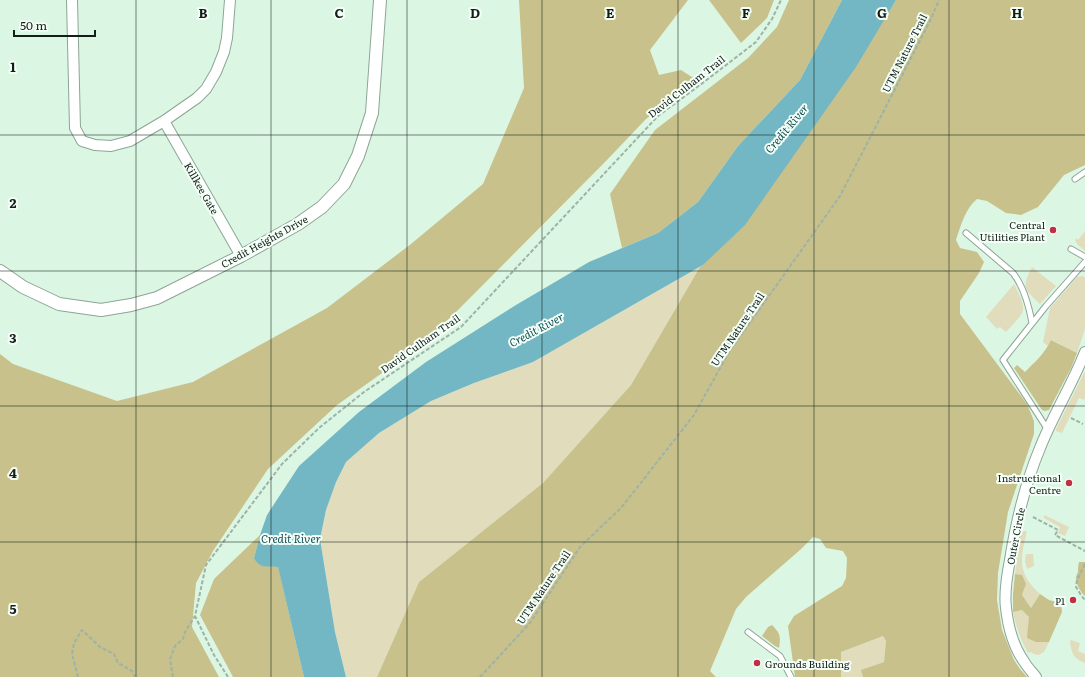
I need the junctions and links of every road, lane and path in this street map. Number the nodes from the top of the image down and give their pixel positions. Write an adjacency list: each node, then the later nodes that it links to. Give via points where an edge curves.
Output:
1 (72, 0): 6 (street, via 75,128 82,141 111,146 130,141)
2 (230, 0): 6 (street, via 227,38 216,72 197,98)
3 (380, 0): 11 (street, Credit Heights Drive, via 372,112 358,156 344,184 310,216)
4 (781, 0): 24 (path, David Culham Trail, via 756,42 658,116 461,327 364,392 319,428 282,464 206,565)
5 (939, 0): 30 (path, UTM Nature Trail, via 840,196 729,352 694,415 621,508 580,547 530,623)
6 (164, 121): 11 (street, Killkee Gate)
7 (1085, 172): 8 (lane)
8 (1075, 179)
9 (966, 233): 15 (lane, via 1013,273 1028,304)
10 (1071, 249): 12 (lane)
11 (241, 256): 14 (street, Credit Heights Drive, via 157,298 101,310 59,304 23,287)
12 (1085, 257)
13 (1085, 262): 15 (lane)
14 (0, 271)
15 (1032, 323): 19 (lane, via 1003,360)
16 (1085, 352): 19 (street, Outer Circle)
17 (1071, 418): 18 (path)
18 (1083, 424)
19 (1048, 430): 32 (street, Outer Circle, via 1023,497 1007,575 1006,593 1006,608 1015,644)
20 (1033, 517): 21 (path, via 1058,530 1055,535)
21 (1085, 551)
22 (1085, 564): 23 (path, via 1076,587)
23 (1085, 600)
24 (195, 616): 28 (path, David Culham Trail, via 183,639 175,646 170,659); 29 (path)
25 (748, 632): 31 (lane, via 780,656)
26 (78, 677): 27 (path, via 72,654 74,643 82,630 114,654 118,663 132,671)
27 (135, 677)
28 (173, 677)
29 (228, 677)
30 (480, 677)
31 (791, 677)
32 (1036, 677)

